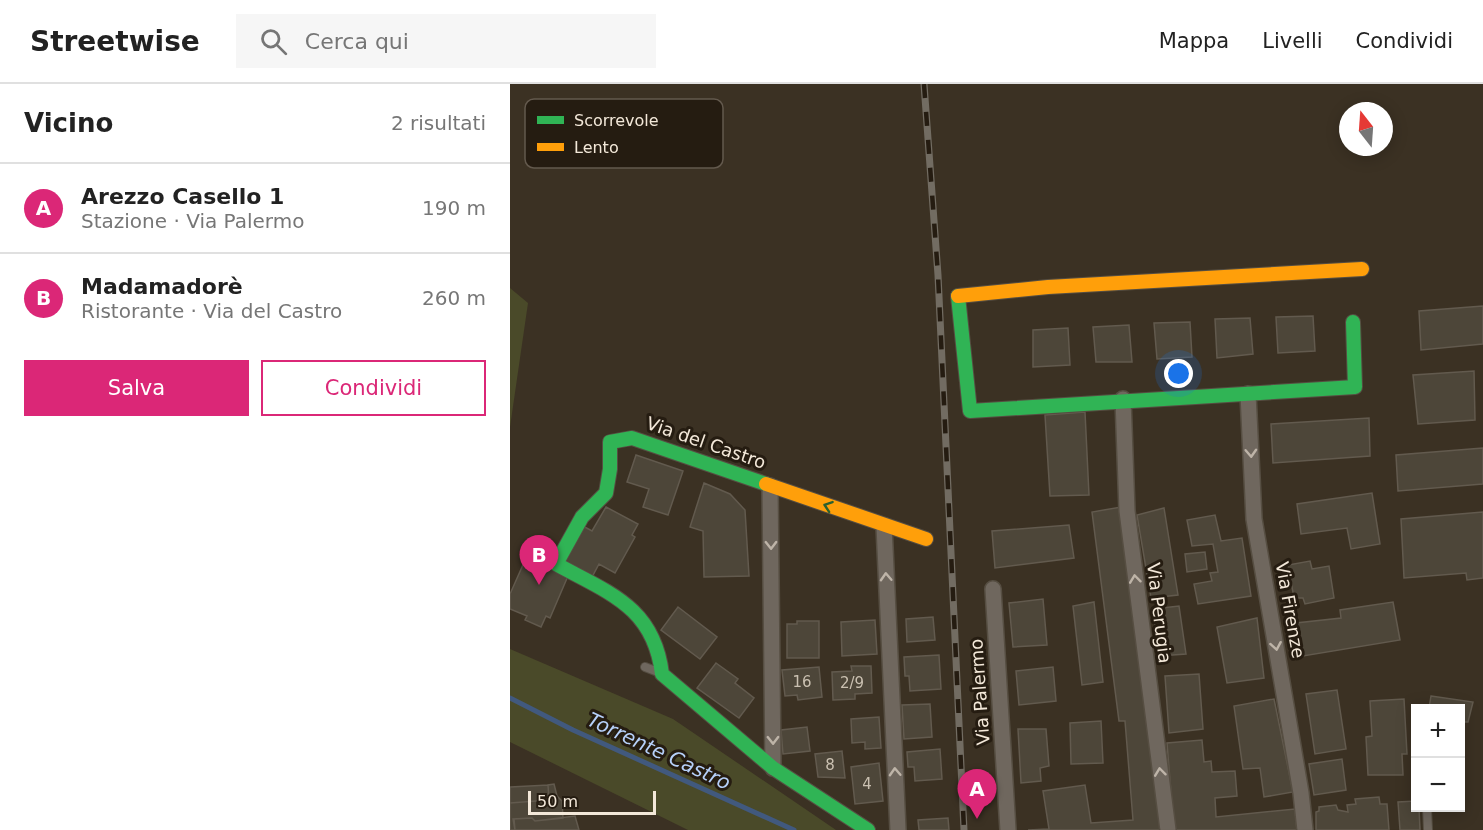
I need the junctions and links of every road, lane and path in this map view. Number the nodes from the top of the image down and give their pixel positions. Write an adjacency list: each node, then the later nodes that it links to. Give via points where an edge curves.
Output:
1 (1362, 269): 4 (street, via 958,295 970,411)
2 (1353, 322): 3 (street, via 1355,387)
3 (1248, 394): 4 (street); 17 (street, Via Firenze, one-way to 17, via 1254,519)
4 (1123, 399): 16 (street, Via Perugia, one-way to 4, via 1127,511)
5 (770, 486): 6 (street, Via del Castro, one-way to 5); 10 (street, Via del Castro, via 632,438 610,442 606,493 582,517 556,564 632,606 648,625 662,653); 11 (street, Via del Castro, one-way to 11)
6 (884, 526): 7 (street, Via del Castro); 14 (street, one-way to 6)
7 (926, 539)
8 (993, 588): 15 (street, Via Palermo)
9 (645, 667): 10 (lane)
10 (662, 674): 11 (street)
11 (773, 768): 13 (street)
12 (1427, 812): 18 (lane)
13 (868, 830)
14 (898, 830)
15 (1008, 830)
16 (1168, 830)
17 (1305, 830)
18 (1428, 830)

